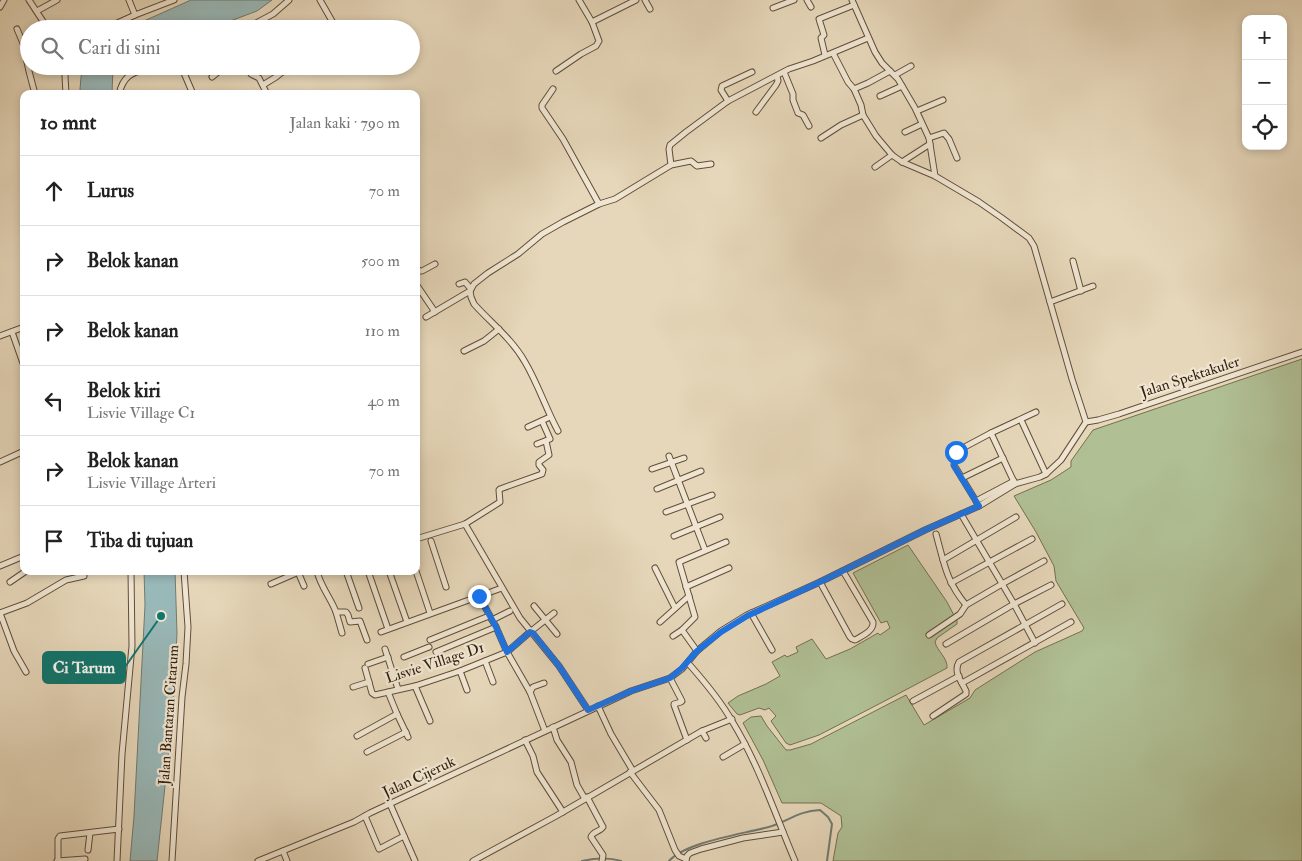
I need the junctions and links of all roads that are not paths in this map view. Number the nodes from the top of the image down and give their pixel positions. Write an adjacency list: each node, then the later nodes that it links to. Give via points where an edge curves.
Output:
1 (29, 0): 16 (street)
2 (57, 0): 16 (street)
3 (129, 0): 17 (street)
4 (174, 0): 17 (street)
5 (289, 0): 20 (street)
6 (320, 0): 21 (street)
7 (579, 0): 22 (street)
8 (636, 0): 22 (street)
9 (645, 0): 15 (street)
10 (794, 0): 14 (street)
11 (807, 0): 13 (street)
12 (853, 3): 25 (street); 27 (street, via 819,19)
13 (811, 7)
14 (772, 8)
15 (650, 9)
16 (37, 11): 18 (street)
17 (135, 15): 19 (street)
18 (42, 20)
19 (124, 20)
20 (262, 20)
21 (331, 20)
22 (592, 22): 29 (street, via 598,44)
23 (18, 29): 24 (street)
24 (20, 33)
25 (868, 38): 26 (street); 32 (street, via 874,52)
26 (833, 53): 27 (street); 45 (street)
27 (825, 55): 31 (street)
28 (910, 66): 32 (street)
29 (556, 71)
30 (752, 72): 53 (street, via 722,86)
31 (784, 72): 40 (street); 58 (street, via 798,113 803,115)
32 (892, 73): 43 (street); 45 (street)
33 (29, 75): 46 (street)
34 (65, 75): 47 (street)
35 (130, 75): 48 (street, via 122,82)
36 (185, 75): 49 (street)
37 (214, 75): 41 (street)
38 (253, 75): 42 (street)
39 (279, 75): 42 (street)
40 (777, 76): 53 (street); 54 (street, via 776,85)
41 (212, 77)
42 (263, 85): 50 (street)
43 (902, 86): 51 (street); 55 (street)
44 (553, 89): 70 (street, via 542,108)
45 (854, 89): 56 (street)
46 (34, 90)
47 (66, 90)
48 (120, 90)
49 (191, 90)
50 (265, 90)
51 (880, 96)
52 (943, 100): 55 (street)
53 (728, 101): 67 (street, via 670,146)
54 (756, 112)
55 (917, 112): 57 (street)
56 (863, 115): 60 (street); 63 (street)
57 (922, 124): 59 (street); 61 (street)
58 (809, 126)
59 (905, 132)
60 (821, 138)
61 (929, 138): 62 (street); 64 (street, via 944,133)
62 (930, 144): 65 (street); 69 (street)
63 (892, 155): 65 (street); 68 (street)
64 (957, 158)
65 (902, 162): 69 (street)
66 (711, 164): 67 (street, via 698,166 689,162)
67 (671, 165): 70 (street, via 616,200)
68 (874, 167)
69 (935, 176): 79 (street, via 979,202 1029,238)
70 (599, 204): 77 (street, via 542,234 474,284)
71 (1073, 262): 78 (street)
72 (435, 264): 73 (street)
73 (420, 271)
74 (459, 284): 77 (street, via 465,282)
75 (1093, 286): 78 (street)
76 (420, 290): 80 (street)
77 (471, 290): 80 (street); 83 (street, via 474,304)
78 (1081, 291): 79 (street)
79 (1050, 302): 93 (street)
80 (435, 312): 81 (street)
81 (426, 317)
82 (20, 329): 84 (street)
83 (499, 329): 86 (street); 90 (street, via 524,361)
84 (12, 332): 85 (street); 88 (street)
85 (0, 336)
86 (464, 351)
87 (1302, 352): 93 (street, Jalan Spektakuler, via 1119,414)
88 (20, 355)
89 (1036, 412): 91 (street)
90 (550, 417): 92 (street); 95 (street)
91 (1021, 420): 96 (street); 106 (street)
92 (542, 421): 94 (street); 97 (street, via 550,438)
93 (1086, 422): 106 (street, via 1061,460)
94 (528, 427)
95 (558, 432)
96 (991, 433): 101 (street); 107 (street, via 956,452 954,466)
97 (546, 442): 98 (street); 118 (street, via 550,453 538,463 542,474 500,488 500,502)
98 (537, 444)
99 (20, 453): 103 (street)
100 (684, 458): 102 (street)
101 (1003, 458): 107 (street); 109 (street)
102 (670, 459): 104 (street); 108 (street)
103 (0, 462)
104 (652, 469)
105 (701, 471): 108 (street)
106 (1046, 474): 109 (street)
107 (962, 478): 113 (street)
108 (679, 480): 110 (street); 112 (street)
109 (1014, 483): 113 (street)
110 (657, 489)
111 (712, 495): 112 (street)
112 (688, 504): 114 (street); 119 (street)
113 (977, 504): 115 (street)
114 (666, 512)
115 (961, 514): 124 (street); 135 (street)
116 (720, 517): 119 (street)
117 (1016, 517): 124 (street)
118 (465, 524): 122 (street); 184 (street)
119 (696, 527): 121 (street); 127 (street)
120 (936, 534): 129 (street)
121 (674, 536)
122 (420, 538)
123 (1032, 539): 131 (street)
124 (976, 540): 129 (street); 131 (street)
125 (431, 541): 154 (street)
126 (726, 542): 127 (street)
127 (705, 550): 155 (street, via 679,562)
128 (20, 558): 132 (street)
129 (943, 560): 149 (street)
130 (1044, 561): 151 (street)
131 (989, 562): 149 (street); 151 (street)
132 (0, 566)
133 (655, 568): 164 (street)
134 (728, 568): 155 (street)
135 (843, 571): 148 (street); 148 (street, via 873,622 872,629 855,640)
136 (20, 575): 147 (street)
137 (131, 575): 238 (street, via 132,646)
138 (184, 575): 249 (street, Jalan Bantaran Citarum, via 188,628)
139 (292, 575): 150 (street)
140 (300, 575): 153 (street)
141 (318, 575): 166 (street)
142 (347, 575): 163 (street)
143 (369, 575): 180 (street)
144 (390, 575): 174 (street)
145 (417, 575): 168 (street)
146 (84, 576): 167 (street, via 66,580 27,603)
147 (10, 582)
148 (820, 582): 170 (street)
149 (951, 583): 162 (street)
150 (271, 584)
151 (1002, 584): 159 (street); 162 (street)
152 (1051, 585): 159 (street)
153 (304, 586)
154 (446, 587)
155 (686, 587): 158 (street)
156 (499, 589): 157 (street)
157 (479, 596): 168 (street); 171 (street)
158 (689, 596): 164 (street); 181 (street, via 695,618)
159 (1014, 604): 178 (street); 191 (street)
160 (1062, 604): 178 (street)
161 (534, 606): 172 (street)
162 (966, 606): 186 (street, via 960,614)
163 (359, 608)
164 (676, 608): 175 (street)
165 (510, 611): 171 (street)
166 (336, 612): 173 (street, via 346,612); 177 (street)
167 (0, 613): 203 (street, via 14,651)
168 (430, 613): 174 (street)
169 (554, 613): 172 (street, Lisvie Village D1)
170 (751, 613): 194 (street); 195 (street)
171 (490, 618): 179 (street); 189 (street)
172 (546, 619): 184 (street, Lisvie Village D1); 185 (street)
173 (350, 622): 177 (street); 188 (street, via 360,622)
174 (406, 622): 180 (street)
175 (660, 622)
176 (1071, 622): 190 (street)
177 (340, 625): 182 (street)
178 (1025, 625): 190 (street); 204 (street, via 959,662 956,668)
179 (496, 627): 196 (street); 197 (street)
180 (388, 629): 183 (street)
181 (682, 630): 187 (street); 195 (street)
182 (342, 632)
183 (381, 632)
184 (530, 632): 197 (street, Lisvie Village D1); 218 (street, via 559,666)
185 (557, 634)
186 (929, 635)
187 (674, 636)
188 (367, 640)
189 (430, 640)
190 (1035, 643): 209 (street)
191 (946, 644)
192 (429, 647): 198 (street)
193 (386, 649): 199 (street)
194 (772, 650)
195 (697, 651): 201 (street)
196 (436, 652)
197 (507, 652): 200 (street, Lisvie Village D1); 215 (street)
198 (404, 657)
199 (388, 658): 206 (street, via 366,666); 212 (street)
200 (485, 661): 202 (street, Lisvie Village D1); 207 (street)
201 (688, 663): 205 (street); 221 (street)
202 (460, 671): 210 (street, Lisvie Village D1); 213 (street)
203 (26, 672)
204 (959, 676): 209 (street); 216 (street)
205 (670, 678): 217 (street, Jalan Cijeruk); 229 (street, via 682,701 674,705)
206 (369, 682): 211 (street); 214 (street, Lisvie Village D1, via 374,695)
207 (493, 682)
208 (544, 683): 215 (street, via 533,687)
209 (962, 683): 220 (street, via 965,696)
210 (416, 686): 212 (street, Lisvie Village D1); 222 (street)
211 (353, 687)
212 (398, 689): 214 (street, Lisvie Village D1)
213 (467, 690)
214 (388, 692): 219 (street)
215 (530, 692): 224 (street)
216 (913, 701)
217 (598, 706): 218 (street, Jalan Cijeruk); 233 (street)
218 (588, 710): 223 (street, Jalan Cijeruk)
219 (397, 714): 226 (street); 231 (street, via 407,734)
220 (933, 716)
221 (732, 719): 225 (street); 230 (street)
222 (430, 721)
223 (553, 727): 224 (street, Jalan Cijeruk); 234 (street, via 571,762 577,785)
224 (545, 731): 228 (street, Jalan Cijeruk)
225 (702, 731): 227 (street); 229 (street)
226 (357, 736)
227 (706, 738)
228 (525, 740): 235 (street, Jalan Cijeruk); 236 (street, via 537,772)
229 (687, 740): 233 (street)
230 (745, 744): 232 (street); 239 (street)
231 (367, 752)
232 (723, 757)
233 (631, 772): 234 (street); 244 (street, via 659,810)
234 (586, 798): 236 (street); 246 (street, via 603,827 591,837)
235 (390, 804): 237 (street, Jalan Cijeruk); 241 (street)
236 (562, 812): 253 (street)
237 (365, 816): 241 (street, via 380,850); 243 (street, Jalan Cijeruk)
238 (119, 829): 240 (street); 248 (street)
239 (782, 831): 244 (street, via 743,838); 254 (street)
240 (90, 833): 242 (street); 247 (street, via 60,836)
241 (404, 836): 252 (street)
242 (88, 850)
243 (283, 851): 250 (street, Jalan Cijeruk); 251 (street)
244 (681, 858)
245 (85, 859): 247 (street)
246 (602, 859)
247 (57, 861)
248 (117, 861)
249 (172, 861)
250 (258, 861)
251 (287, 861)
252 (415, 861)
253 (473, 861)
254 (795, 861)

